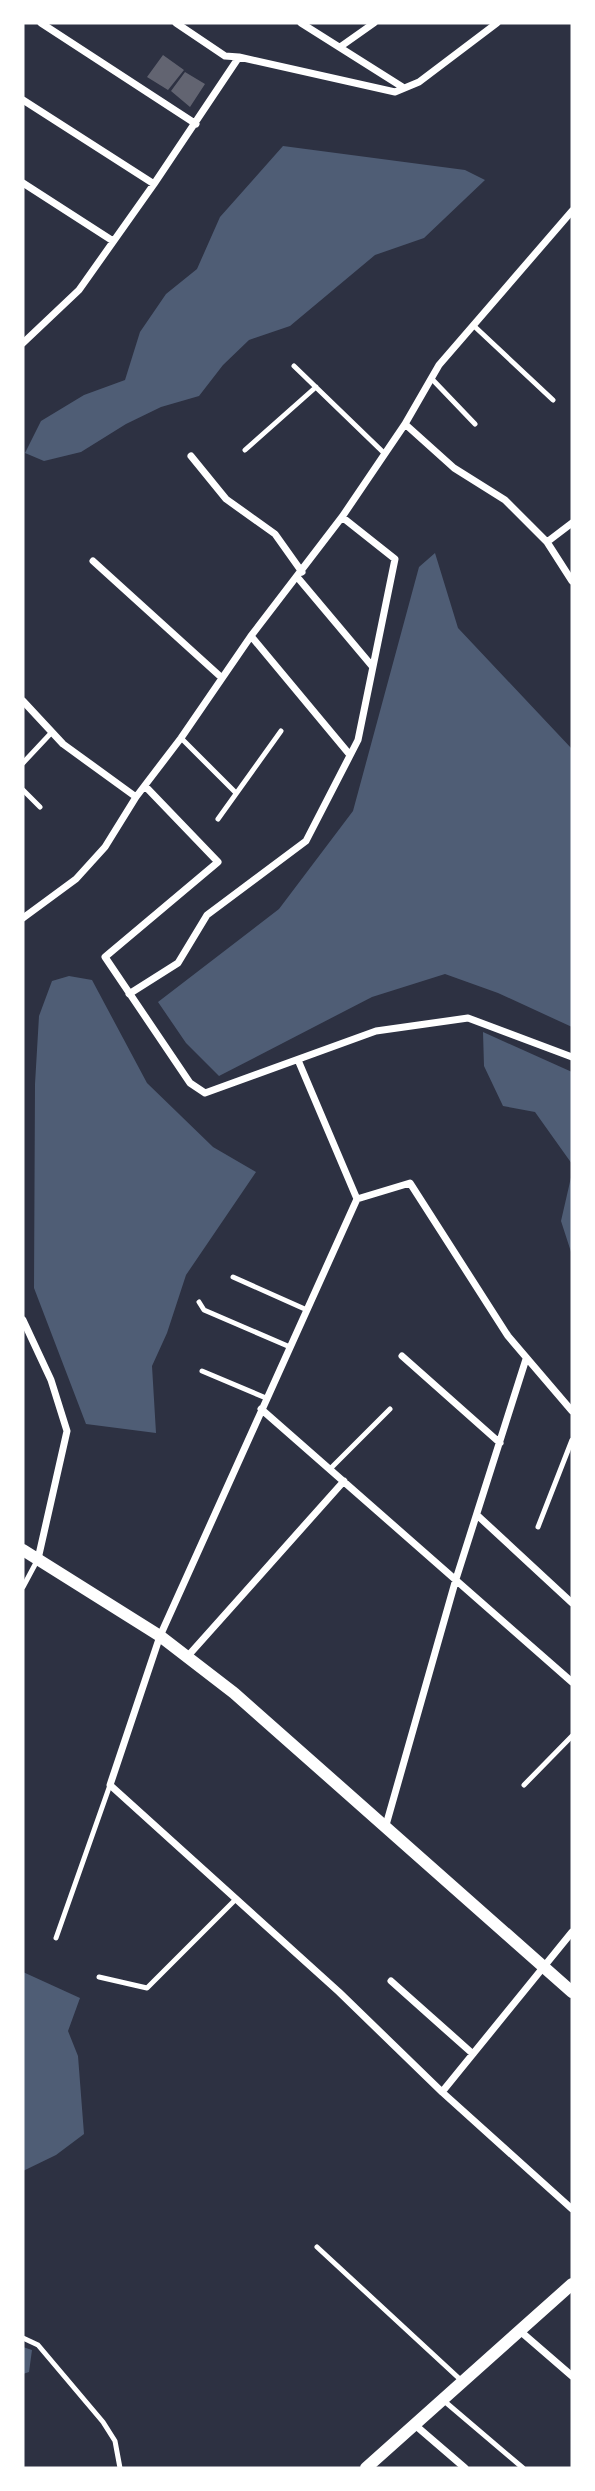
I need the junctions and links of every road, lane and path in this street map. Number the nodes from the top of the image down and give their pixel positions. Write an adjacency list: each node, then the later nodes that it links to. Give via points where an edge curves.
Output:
1 (41, 23): 10 (street)
2 (176, 23): 7 (street, via 225,56)
3 (301, 23): 6 (street)
4 (374, 23): 6 (street)
5 (497, 23): 8 (street, via 419,82)
6 (340, 47): 8 (street)
7 (239, 57): 8 (street, via 395,92); 10 (street)
8 (404, 88)
9 (23, 100): 12 (street)
10 (196, 124): 12 (street)
11 (23, 183): 14 (street)
12 (155, 184): 14 (street)
13 (572, 211): 15 (street)
14 (113, 241): 16 (street, via 79,290)
15 (473, 326): 18 (street); 20 (lane)
16 (23, 343)
17 (294, 366): 19 (lane)
18 (431, 378): 21 (street); 22 (lane)
19 (316, 387): 23 (lane); 24 (lane)
20 (553, 400)
21 (405, 424): 24 (street); 28 (street, via 454,468 505,500)
22 (475, 424)
23 (246, 450)
24 (385, 454): 26 (street)
25 (191, 456): 30 (street, via 226,499 275,534)
26 (342, 517): 30 (street); 33 (street, via 395,559)
27 (572, 523): 28 (street)
28 (547, 542): 31 (street)
29 (93, 561): 34 (street)
30 (300, 575): 32 (street); 33 (street)
31 (572, 581)
32 (251, 636): 34 (street); 39 (street)
33 (372, 666): 39 (street, via 358,740)
34 (222, 678): 38 (street)
35 (23, 701): 37 (street)
36 (281, 731): 43 (lane)
37 (52, 732): 40 (lane); 44 (street)
38 (181, 737): 41 (street); 43 (lane)
39 (349, 755): 48 (street, via 306,841 207,915 178,963)
40 (23, 763)
41 (145, 786): 44 (street); 48 (street, via 218,862 105,957)
42 (23, 790): 45 (lane)
43 (236, 793): 46 (lane)
44 (136, 797): 47 (street, via 105,847 76,879)
45 (40, 807)
46 (218, 818)
47 (23, 918)
48 (129, 994): 50 (street, via 190,1083 205,1093)
49 (572, 1057): 50 (street, via 468,1018 376,1031)
50 (298, 1060): 51 (street)
51 (356, 1199): 54 (street); 58 (street, via 410,1183)
52 (233, 1277): 54 (lane)
53 (199, 1302): 56 (lane, via 204,1310)
54 (307, 1310): 56 (street)
55 (23, 1320): 71 (street, via 51,1380 67,1431)
56 (290, 1347): 60 (street)
57 (402, 1356): 65 (street)
58 (526, 1359): 63 (street); 65 (street)
59 (202, 1371): 60 (lane)
60 (266, 1398): 61 (street)
61 (261, 1409): 66 (street); 75 (street)
62 (390, 1409): 66 (lane)
63 (572, 1411)
64 (572, 1440): 69 (lane)
65 (500, 1443): 68 (street)
66 (330, 1469): 67 (street)
67 (344, 1481): 72 (street); 76 (street)
68 (477, 1515): 72 (street); 74 (street)
69 (538, 1527)
70 (23, 1550): 71 (street)
71 (38, 1559): 73 (lane); 75 (street)
72 (456, 1579): 77 (street); 81 (street)
73 (23, 1587)
74 (572, 1603)
75 (160, 1636): 76 (street); 79 (street)
76 (187, 1657): 81 (street)
77 (572, 1682)
78 (572, 1736): 80 (lane)
79 (110, 1785): 82 (street); 84 (lane)
80 (524, 1785)
81 (386, 1825): 85 (street)
82 (236, 1899): 86 (lane, via 147,1988); 90 (street)
83 (572, 1932): 85 (street)
84 (57, 1938)
85 (544, 1966): 88 (street); 89 (street)
86 (99, 1977)
87 (391, 1981): 89 (street)
88 (572, 1992)
89 (473, 2054): 90 (street)
90 (442, 2092): 91 (street)
91 (572, 2209)
92 (317, 2247): 97 (lane)
93 (572, 2284): 94 (street)
94 (520, 2331): 96 (street); 97 (street)
95 (23, 2338): 100 (lane, via 38,2345 103,2422 115,2441)
96 (572, 2376)
97 (463, 2382): 98 (street)
98 (443, 2400): 99 (street); 103 (lane)
99 (415, 2425): 101 (street); 102 (street)
100 (120, 2468)
101 (366, 2468)
102 (465, 2468)
103 (523, 2468)

